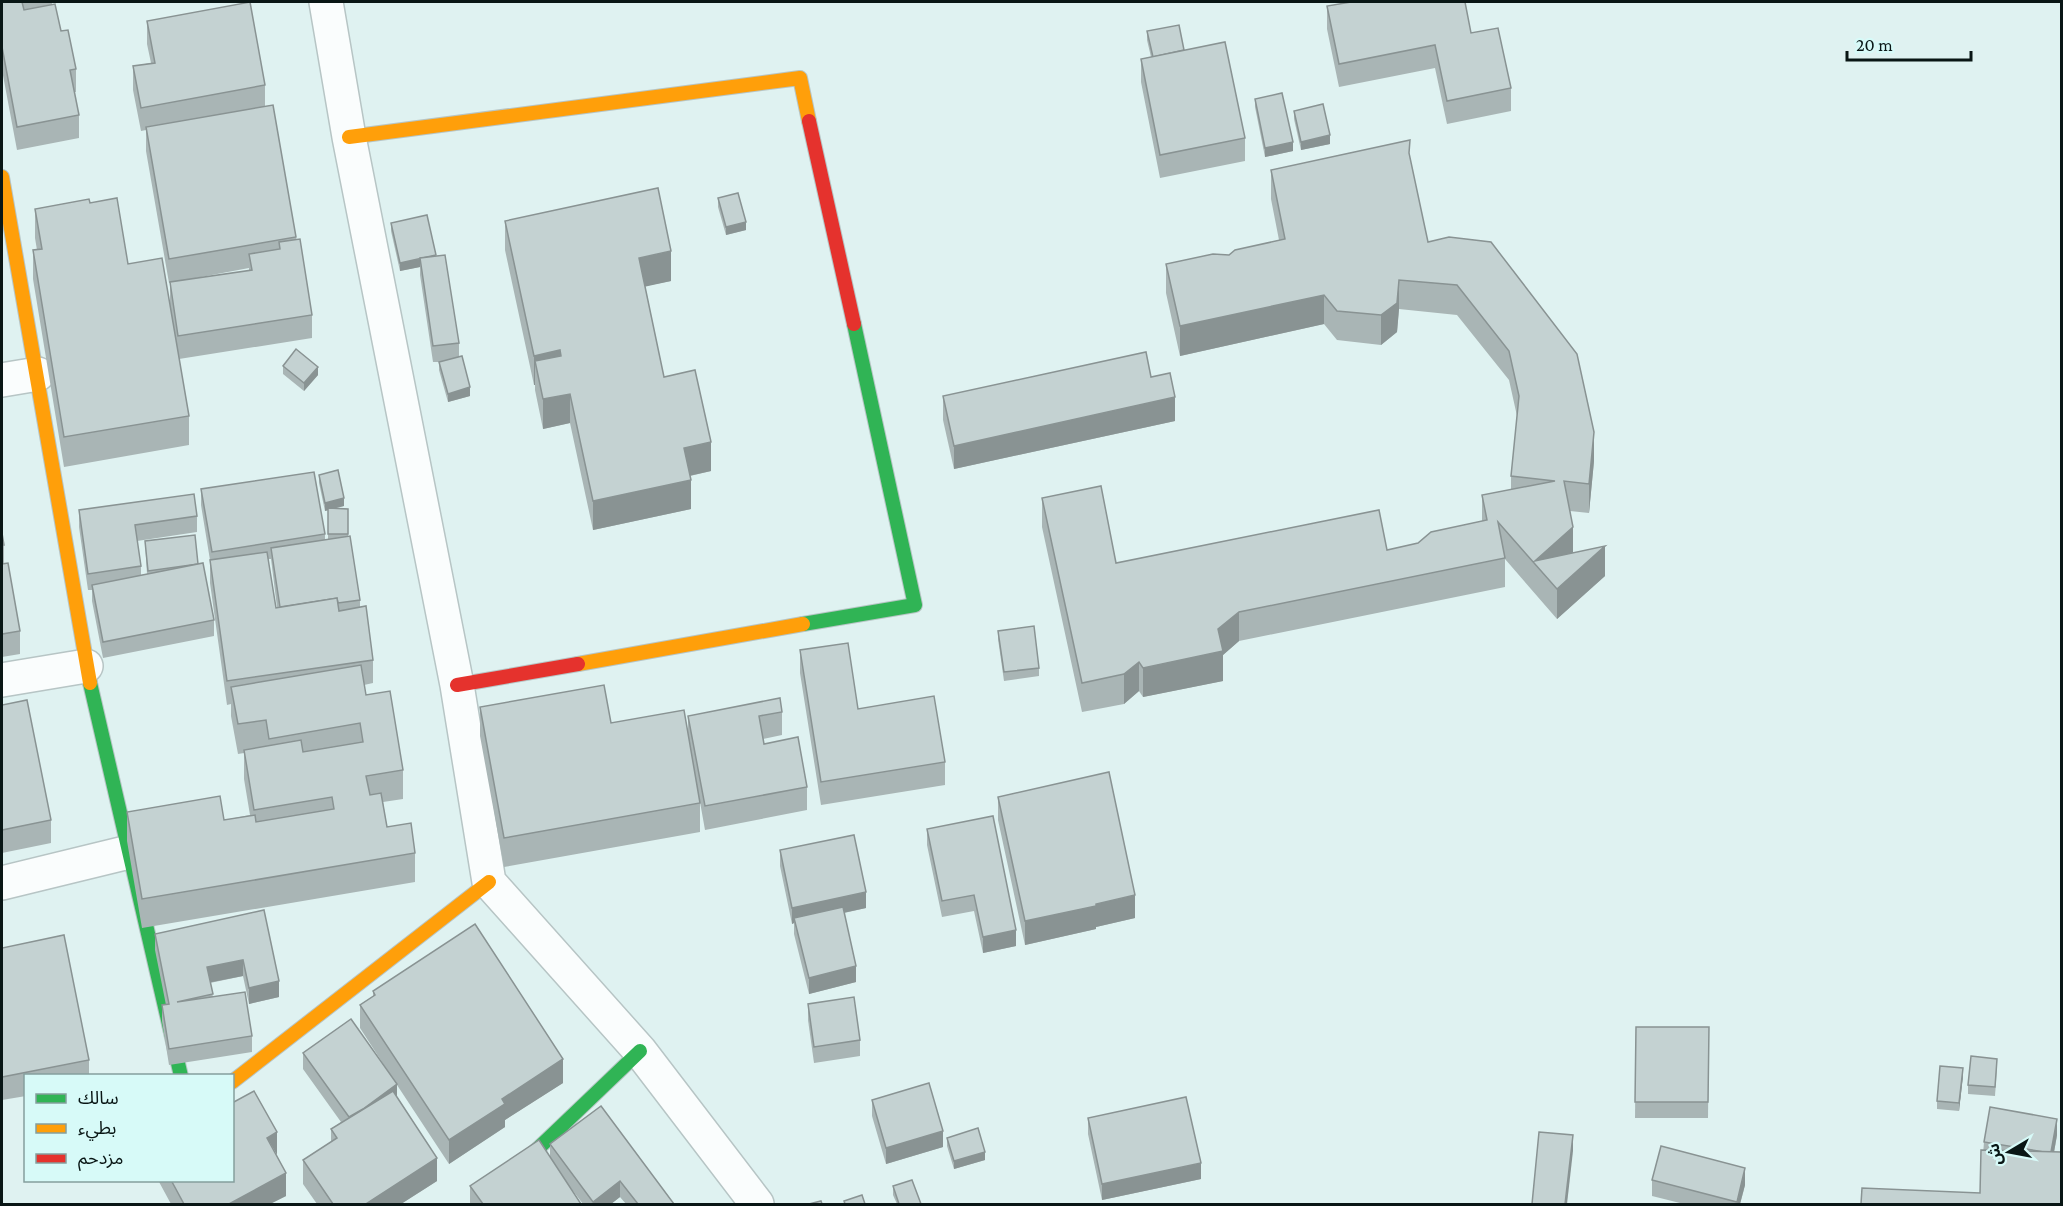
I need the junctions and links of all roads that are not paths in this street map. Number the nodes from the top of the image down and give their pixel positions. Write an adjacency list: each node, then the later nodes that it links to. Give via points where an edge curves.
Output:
1 (326, 2): 2 (street)
2 (349, 137): 8 (street); 8 (street, via 800,78 915,605)
3 (2, 177): 4 (street)
4 (38, 374): 5 (street); 6 (street)
5 (2, 380)
6 (86, 666): 7 (street); 9 (street)
7 (2, 680)
8 (457, 685): 10 (street)
9 (129, 852): 11 (street); 13 (street)
10 (489, 882): 12 (street); 14 (street)
11 (2, 883)
12 (640, 1051): 15 (street); 16 (street)
13 (181, 1074)
14 (234, 1080)
15 (480, 1204)
16 (757, 1204)

